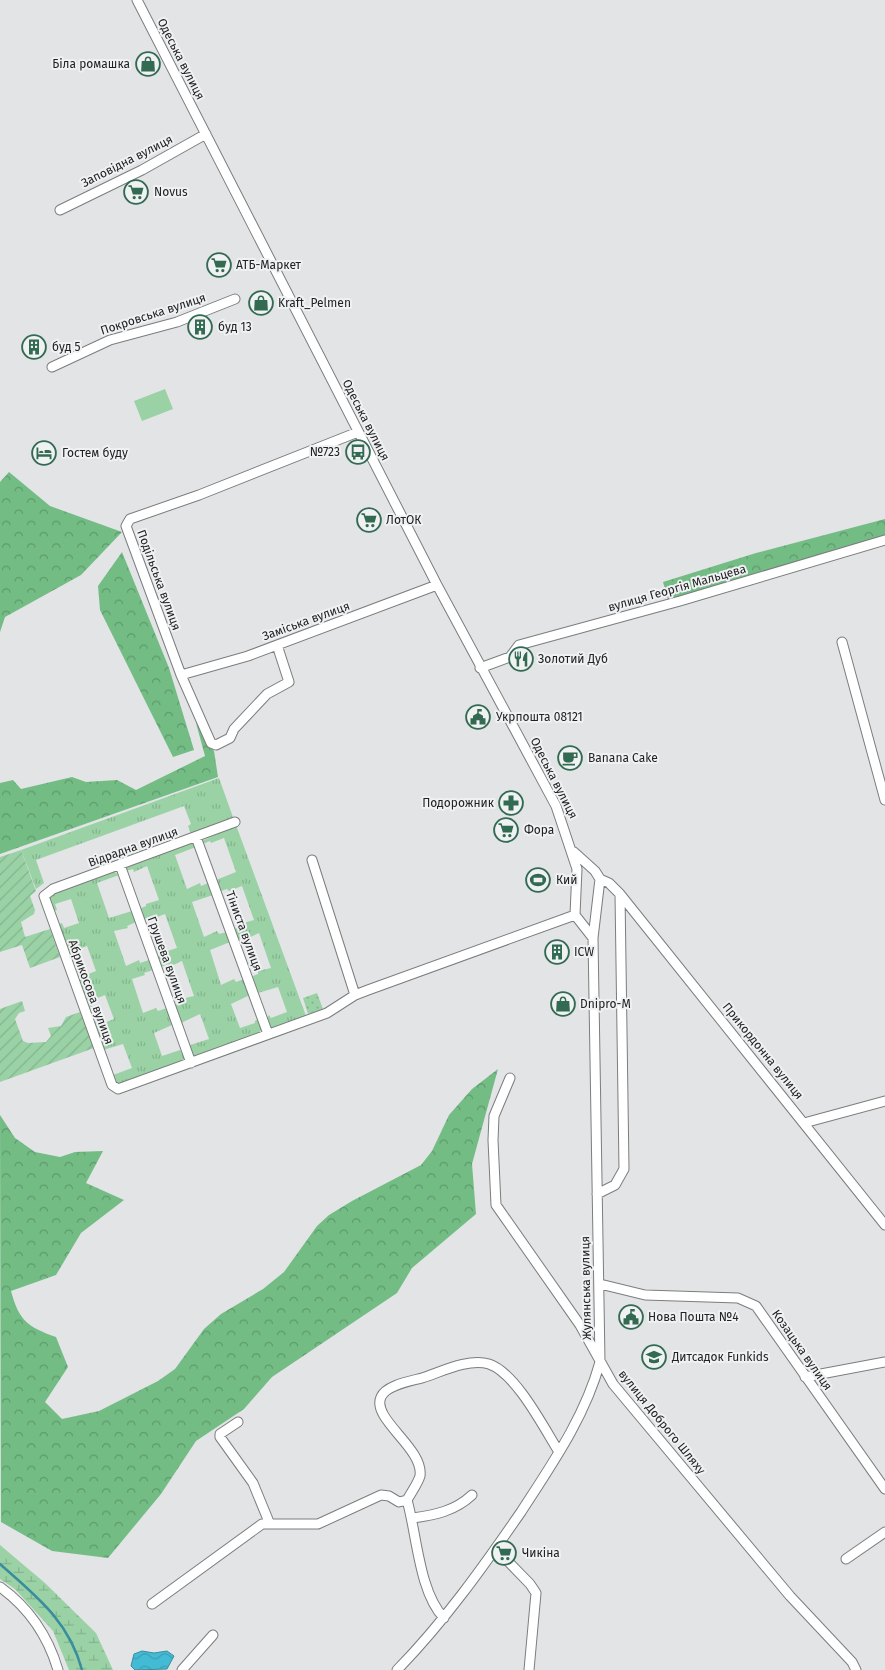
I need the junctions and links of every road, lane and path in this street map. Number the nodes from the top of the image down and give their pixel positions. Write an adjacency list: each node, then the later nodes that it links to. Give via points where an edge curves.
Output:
1 (137, 0): 2 (street, Одеська вулиця)
2 (206, 134): 3 (street, Заповідна вулиця); 6 (street, Одеська вулиця)
3 (60, 210)
4 (235, 299): 5 (street, Покровська вулиця, via 177,322 110,340)
5 (52, 367)
6 (358, 432): 8 (street, Одеська вулиця); 12 (street, Подільська вулиця, via 130,519 126,526)
7 (885, 540): 11 (street, вулиця Георгія Мальцева, via 519,645 510,657)
8 (437, 585): 10 (street, Заміська вулиця); 11 (street, Одеська вулиця)
9 (842, 642): 13 (street)
10 (277, 645): 12 (street, Заміська вулиця); 12 (street, Подільська вулиця, via 289,682 267,694 234,729 230,738 216,745 211,743)
11 (480, 668): 16 (street, Одеська вулиця, via 549,793)
12 (181, 675)
13 (885, 800)
14 (235, 822): 15 (street, Відрадна вулиця)
15 (196, 837): 18 (street, Відрадна вулиця); 28 (street, Тіниста вулиця)
16 (572, 850): 19 (street, Прикордонна вулиця); 20 (street)
17 (312, 860): 27 (street)
18 (120, 865): 23 (street, Відрадна вулиця, via 53,889 44,896); 29 (street, Грушева вулиця)
19 (592, 868): 20 (street); 21 (street, Прикордонна вулиця)
20 (578, 876): 25 (street)
21 (600, 879): 22 (street, Прикордонна вулиця); 24 (street, Жулянська вулиця)
22 (620, 894): 32 (street, Прикордонна вулиця); 33 (street, via 624,1169 615,1185)
23 (44, 900): 29 (street, Абрикосова вулиця, via 112,1085 118,1089)
24 (594, 916): 25 (street, via 586,921); 26 (street, Жулянська вулиця)
25 (576, 918): 26 (street); 27 (street)
26 (593, 938): 33 (street, Жулянська вулиця)
27 (354, 995): 28 (street, via 327,1012)
28 (268, 1034): 29 (street)
29 (191, 1062)
30 (510, 1078): 36 (street, вулиця Доброго Шляху, via 494,1116 496,1205 580,1326)
31 (885, 1101): 32 (street)
32 (804, 1122): 34 (street, Прикордонна вулиця)
33 (597, 1194): 35 (street, Жулянська вулиця)
34 (885, 1225)
35 (600, 1284): 36 (street, Жулянська вулиця); 38 (street, Козацька вулиця, via 645,1295 747,1300 763,1315)
36 (600, 1362): 40 (street, Жулянська вулиця, via 586,1405); 57 (street, вулиця Доброго Шляху, via 613,1384 649,1428)
37 (885, 1362): 38 (street)
38 (805, 1377): 41 (street, Козацька вулиця)
39 (238, 1422): 45 (street, via 220,1437 253,1483)
40 (559, 1452): 43 (street, via 502,1371 488,1364 450,1369 393,1388 380,1398 382,1412 404,1439 417,1463 420,1476); 47 (street, Жулянська вулиця)
41 (885, 1489)
42 (472, 1495): 44 (street, via 442,1514)
43 (407, 1500): 44 (street); 45 (street, via 399,1502 381,1495 318,1524)
44 (413, 1518): 51 (street, via 428,1594)
45 (270, 1522): 50 (street, via 255,1527)
46 (885, 1532): 48 (street)
47 (496, 1549): 51 (street, Жулянська вулиця); 56 (street, via 536,1593)
48 (846, 1559)
49 (0, 1587): 53 (street, via 37,1624)
50 (152, 1604)
51 (444, 1618): 55 (street, Жулянська вулиця)
52 (213, 1635): 54 (street)
53 (58, 1670)
54 (182, 1670)
55 (397, 1670)
56 (529, 1670)
57 (856, 1670)

